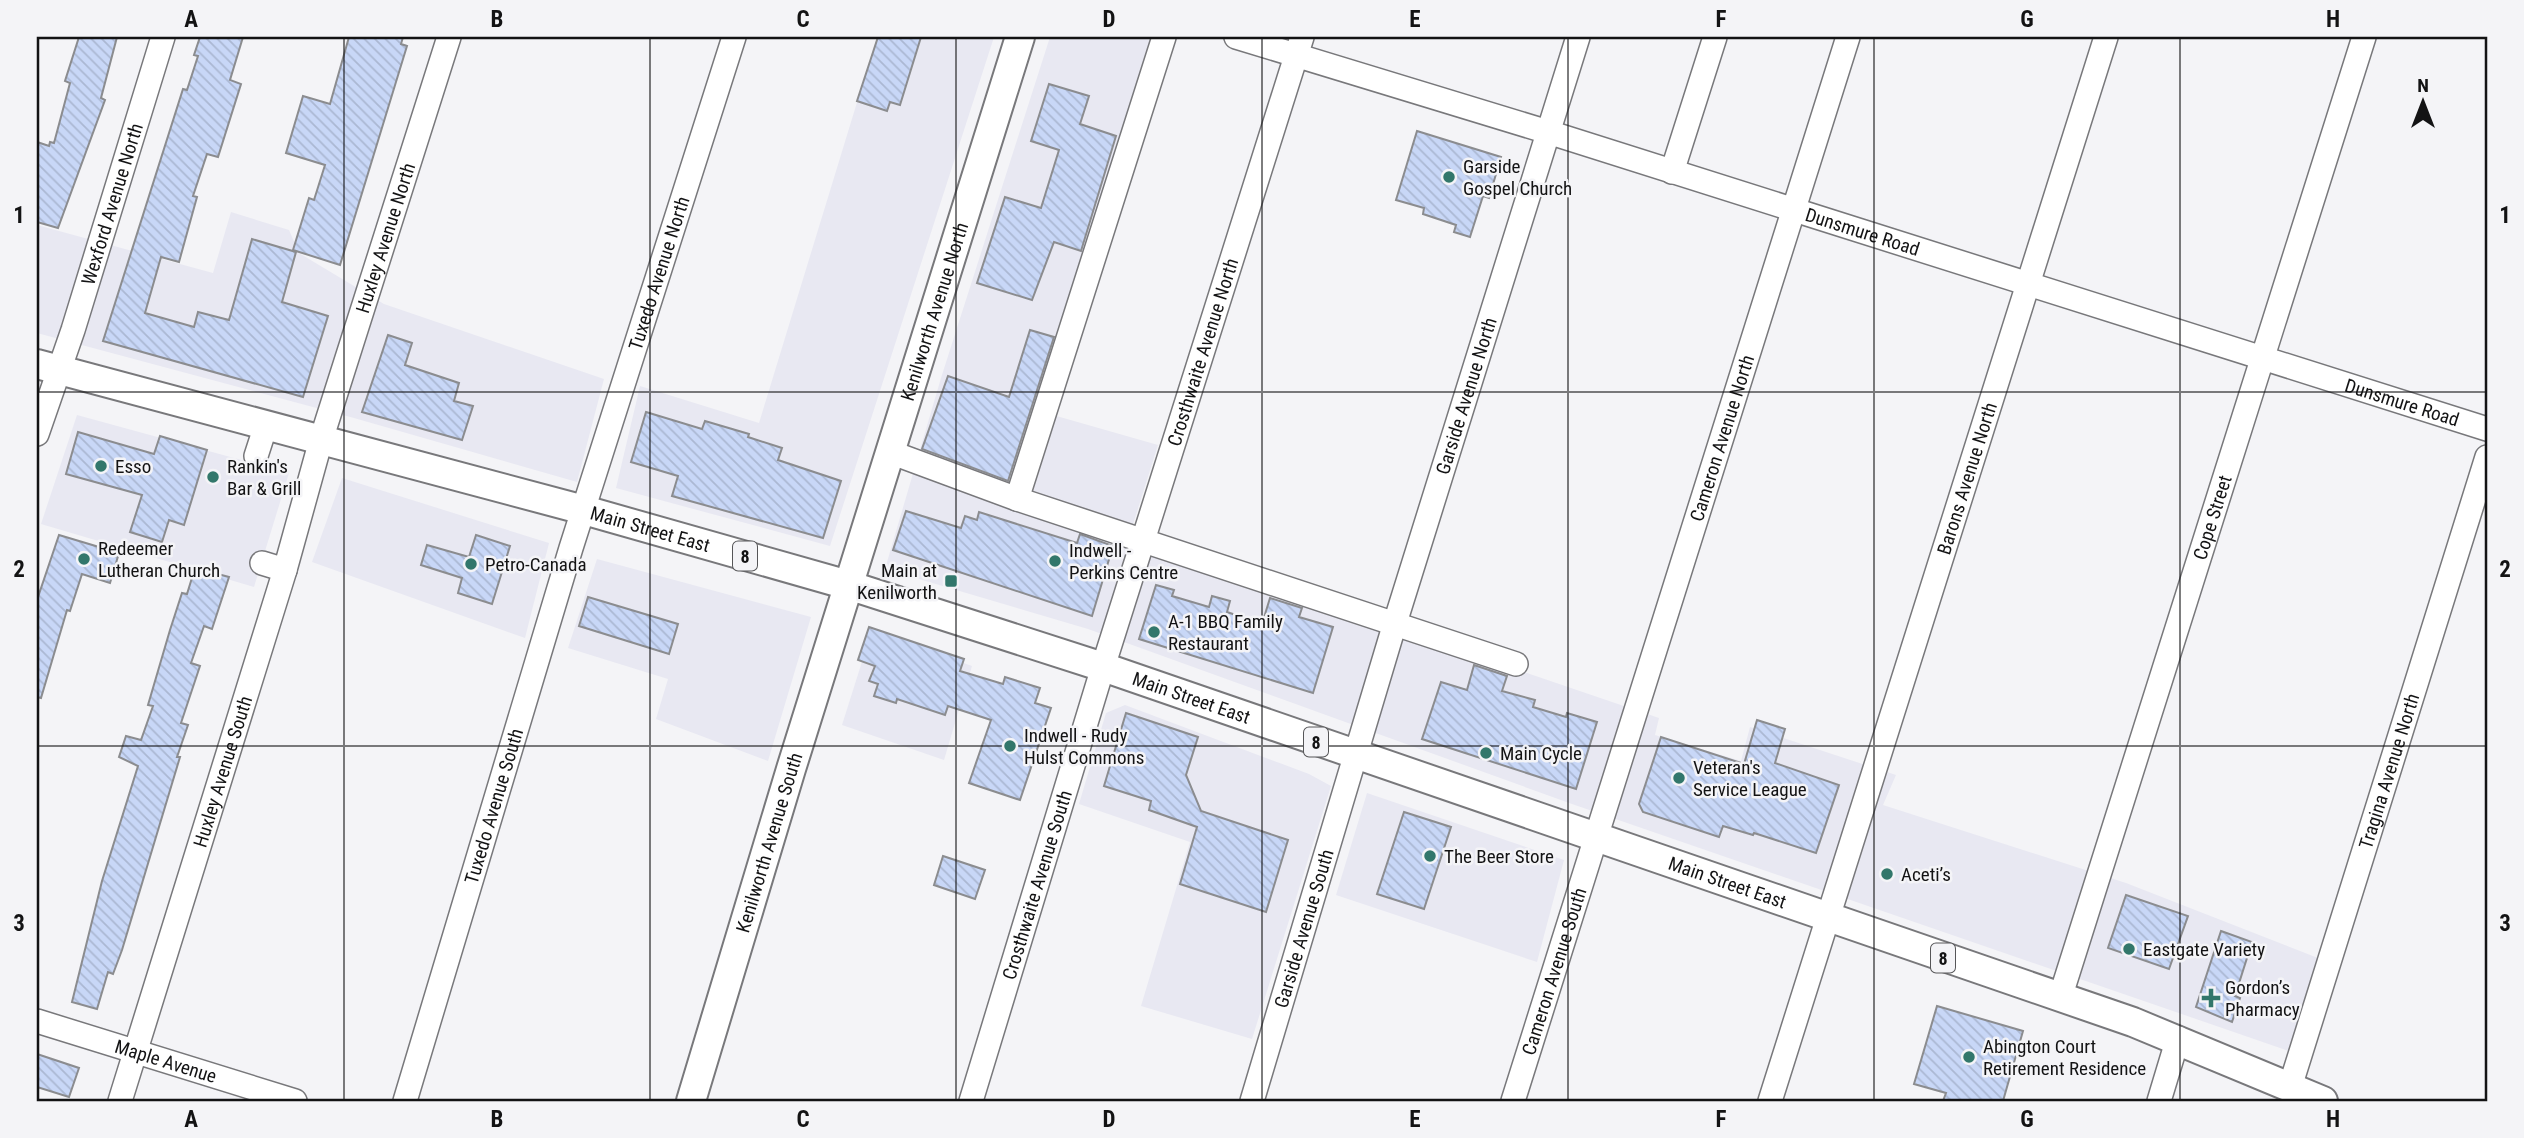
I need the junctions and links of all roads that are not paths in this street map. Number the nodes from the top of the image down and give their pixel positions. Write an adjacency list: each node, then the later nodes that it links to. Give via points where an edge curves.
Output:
1 (163, 37): 18 (street, Wexford Avenue North, via 73,330)
2 (449, 37): 22 (street, Huxley Avenue North)
3 (734, 37): 27 (street, Tuxedo Avenue North)
4 (1020, 37): 23 (main road, Kenilworth Avenue North)
5 (1164, 37): 26 (street)
6 (1236, 37): 12 (street, Dunsmure Road)
7 (1578, 37): 13 (street, Garside Avenue North)
8 (1715, 37): 14 (street)
9 (1848, 37): 15 (street, Cameron Avenue North)
10 (2106, 37): 16 (street, Barons Avenue North)
11 (2364, 37): 17 (street, Cope Street)
12 (1299, 46): 13 (street, Dunsmure Road); 28 (street, Crosthwaite Avenue North)
13 (1548, 132): 14 (street, Dunsmure Road); 32 (street, Garside Avenue North)
14 (1672, 172): 15 (street, Dunsmure Road)
15 (1793, 209): 16 (street, Dunsmure Road); 36 (street, Cameron Avenue North)
16 (2029, 285): 17 (street, Dunsmure Road); 37 (street, Barons Avenue North)
17 (2262, 359): 20 (street, Dunsmure Road); 38 (street, Cope Street)
18 (47, 367): 19 (main road, Main Street East / 8); 21 (street, Wexford Avenue North)
19 (266, 425): 22 (main road, Main Street East / 8); 24 (street)
20 (2487, 429)
21 (37, 434)
22 (321, 440): 27 (main road, Main Street East / 8); 30 (street, Huxley Avenue South)
23 (890, 452): 26 (street); 31 (main road, Kenilworth Avenue North)
24 (256, 456)
25 (2487, 457): 42 (street, Tragina Avenue North)
26 (1017, 499): 28 (street)
27 (584, 510): 31 (main road, Main Street East / 8); 45 (street, Tuxedo Avenue South)
28 (1143, 540): 32 (street); 34 (street, Crosthwaite Avenue North)
29 (262, 563): 30 (street)
30 (285, 570): 41 (street, Huxley Avenue South)
31 (848, 585): 34 (main road, Main Street East / 8); 46 (main road, Kenilworth Avenue South)
32 (1395, 623): 33 (street); 35 (street, Garside Avenue North)
33 (1516, 664)
34 (1103, 667): 35 (main road, Main Street East / 8); 47 (street, Crosthwaite Avenue South)
35 (1357, 757): 36 (main road, Main Street East / 8); 48 (street, Garside Avenue South)
36 (1595, 839): 37 (main road, Main Street East / 8); 49 (street, Cameron Avenue South)
37 (1826, 918): 38 (main road, Main Street East / 8); 50 (street, Barons Avenue North)
38 (2060, 998): 40 (main road, Main Street East / 8)
39 (37, 1021): 41 (street, Maple Avenue)
40 (2178, 1038): 42 (main road, Main Street East / 8); 51 (street)
41 (135, 1052): 43 (street, Huxley Avenue South); 44 (street, Maple Avenue)
42 (2290, 1087): 52 (main road, Main Street East / 8)
43 (120, 1101)
44 (295, 1101)
45 (405, 1101)
46 (691, 1101)
47 (971, 1101)
48 (1252, 1101)
49 (1513, 1101)
50 (1770, 1101)
51 (2159, 1101)
52 (2323, 1101)

